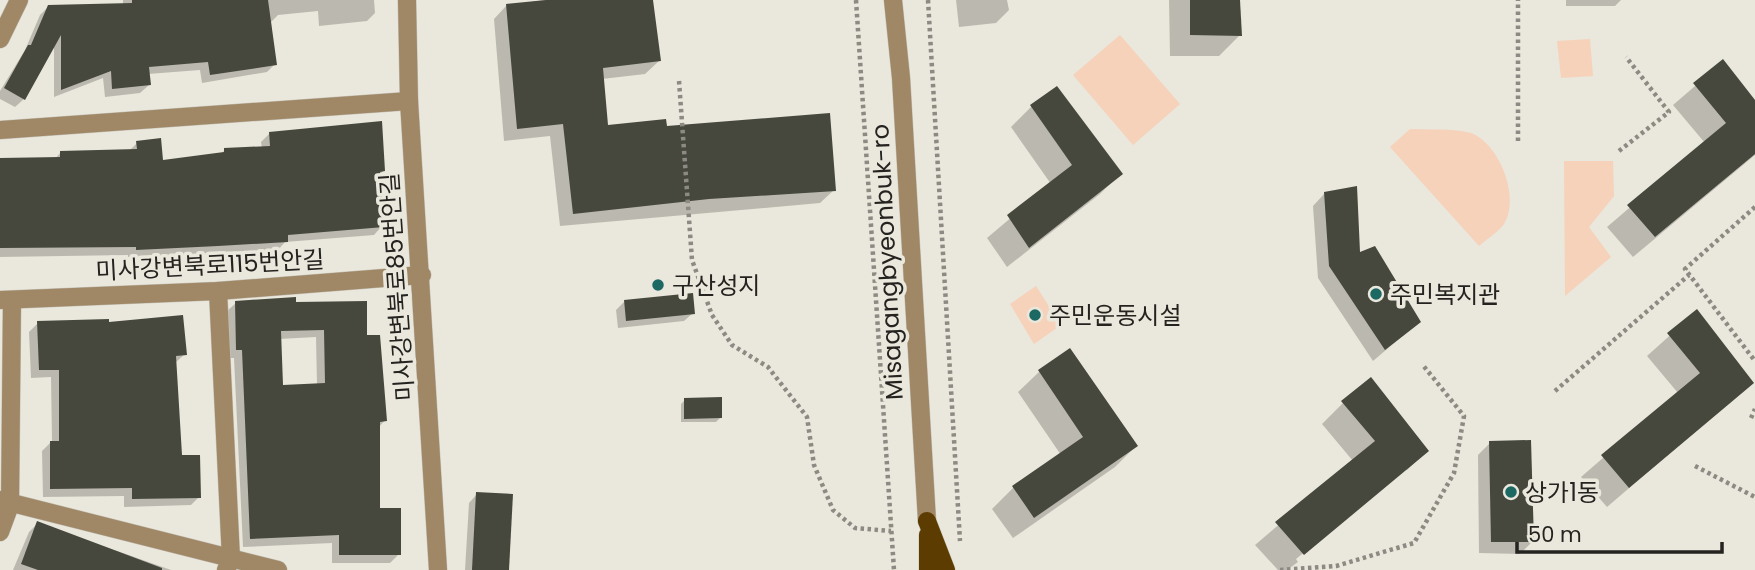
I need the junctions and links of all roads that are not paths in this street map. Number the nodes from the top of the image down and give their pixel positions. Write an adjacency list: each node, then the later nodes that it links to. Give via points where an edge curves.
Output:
1 (19, 0): 4 (street)
2 (407, 0): 5 (street, 미사강변북로85번안길)
3 (893, 0): 11 (street, Misagangbyeonbuk-ro)
4 (0, 39)
5 (409, 101): 6 (street); 7 (street, 미사강변북로85번안길)
6 (0, 130)
7 (422, 275): 8 (street, 미사강변북로115번안길); 15 (street, 미사강변북로85번안길)
8 (218, 291): 9 (street, 미사강변북로115번안길); 13 (street)
9 (6, 300): 10 (street)
10 (5, 503): 12 (street); 13 (street)
11 (927, 522): 16 (main road); 17 (main road)
12 (0, 532)
13 (228, 564): 14 (street)
14 (278, 570)
15 (438, 570)
16 (928, 570)
17 (946, 570)

